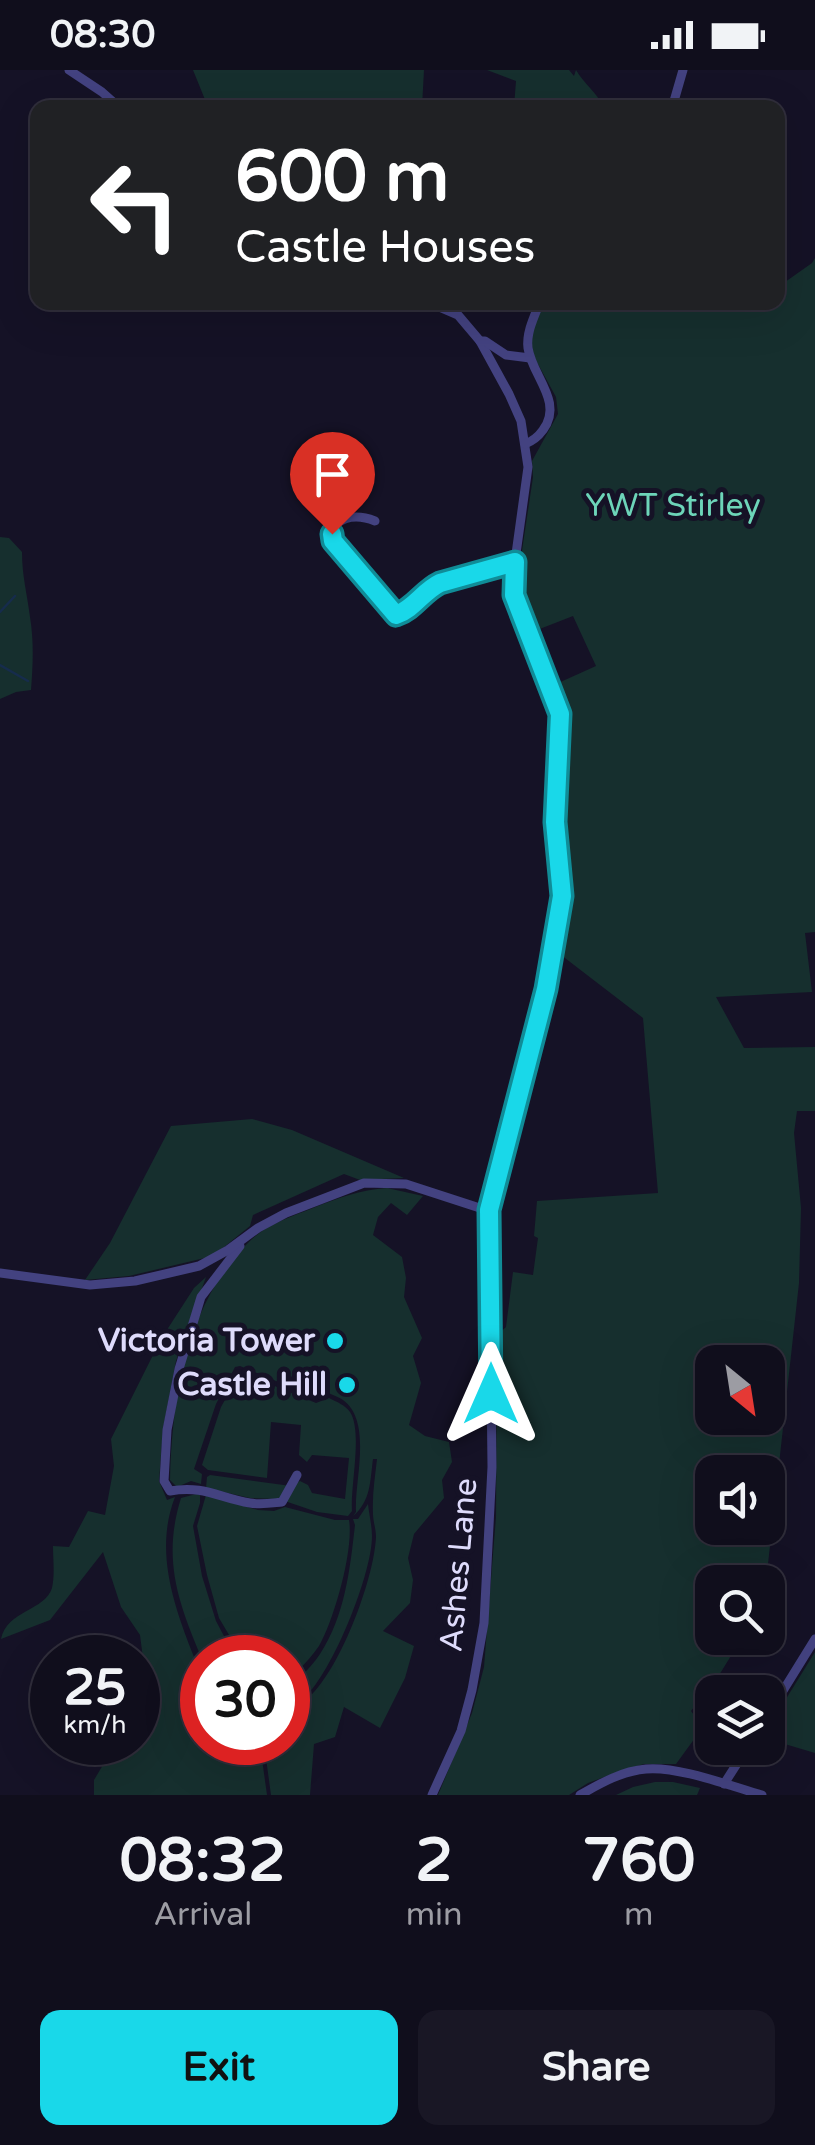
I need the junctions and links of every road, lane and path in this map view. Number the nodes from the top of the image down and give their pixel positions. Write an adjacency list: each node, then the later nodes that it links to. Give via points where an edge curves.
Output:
1 (69, 70): 3 (street)
2 (683, 70): 4 (street)
3 (111, 100)
4 (674, 100)
5 (446, 310): 7 (street)
6 (537, 310): 8 (street, via 527,342)
7 (480, 341): 8 (street); 9 (street, Ashes Lane, via 509,394)
8 (530, 358): 9 (street, via 551,404 550,420)
9 (525, 444): 11 (street, Ashes Lane, via 528,468)
10 (375, 520): 11 (street, via 340,520 333,541 396,615 428,588)
11 (515, 562): 12 (street, Ashes Lane, via 514,595 560,714 555,822 562,896 546,989)
12 (489, 1210): 13 (street, via 406,1184 364,1183); 20 (street, Ashes Lane, via 492,1468 484,1623 460,1731)
13 (243, 1238): 14 (street, via 199,1266 134,1281 90,1285); 15 (street, via 201,1297 179,1369 164,1481 170,1491 203,1490 265,1504 282,1502)
14 (0, 1274)
15 (297, 1475)
16 (815, 1639): 17 (street)
17 (785, 1688)
18 (736, 1765): 19 (street)
19 (724, 1784): 21 (street, via 644,1769); 22 (street)
20 (432, 1795)
21 (580, 1795)
22 (762, 1795)

